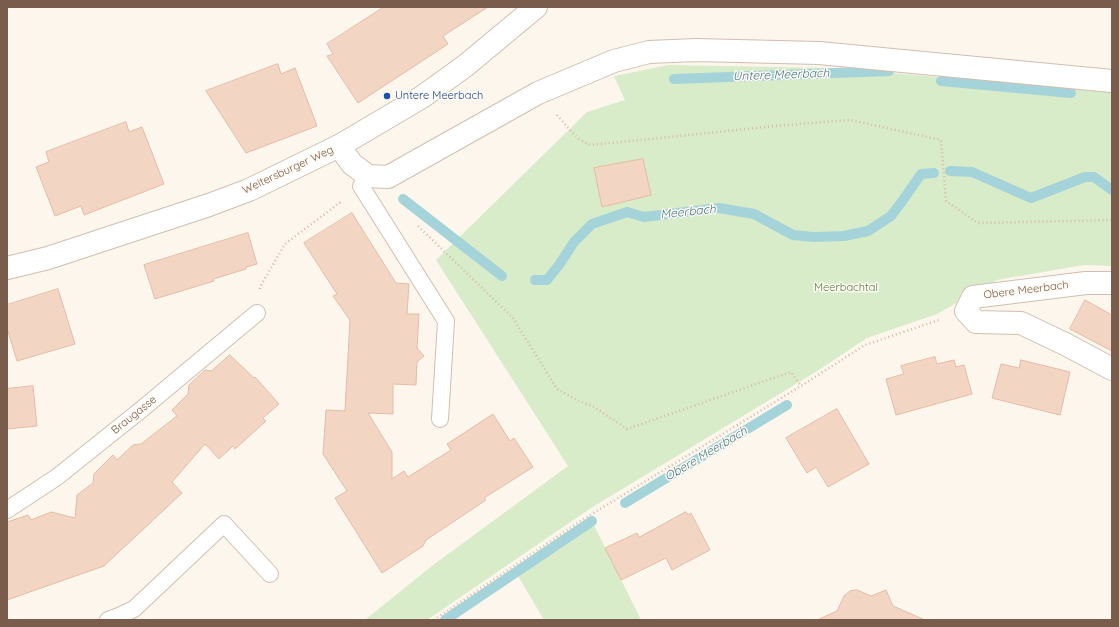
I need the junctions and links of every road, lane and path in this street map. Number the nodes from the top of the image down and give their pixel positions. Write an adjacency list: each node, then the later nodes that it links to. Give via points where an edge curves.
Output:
1 (536, 7): 4 (street, Weitersburger Weg, via 465,66 422,97)
2 (1112, 80): 3 (street, via 819,53 696,50 649,52 614,61)
3 (538, 93): 5 (street, via 388,177); 6 (path, via 569,129 590,145 850,120 941,140 946,201 978,223)
4 (339, 146): 5 (street); 8 (street, Weitersburger Weg, via 249,190 209,205 48,258)
5 (364, 181): 11 (path, via 285,244 260,287); 14 (lane, via 446,322)
6 (1112, 220)
7 (418, 225): 13 (path, via 513,318 557,389 594,407 627,429 791,372)
8 (7, 268)
9 (1112, 283): 10 (street, Obere Meerbach, via 1086,283 974,297)
10 (966, 311): 12 (street, via 976,322 1021,323); 13 (path, via 865,345)
11 (257, 314): 15 (lane, Braugasse, via 58,477)
12 (1112, 369)
13 (801, 386): 18 (path, via 579,522)
14 (440, 419)
15 (7, 510)
16 (270, 574): 17 (lane, via 224,524 134,609)
17 (108, 620)
18 (434, 620)

